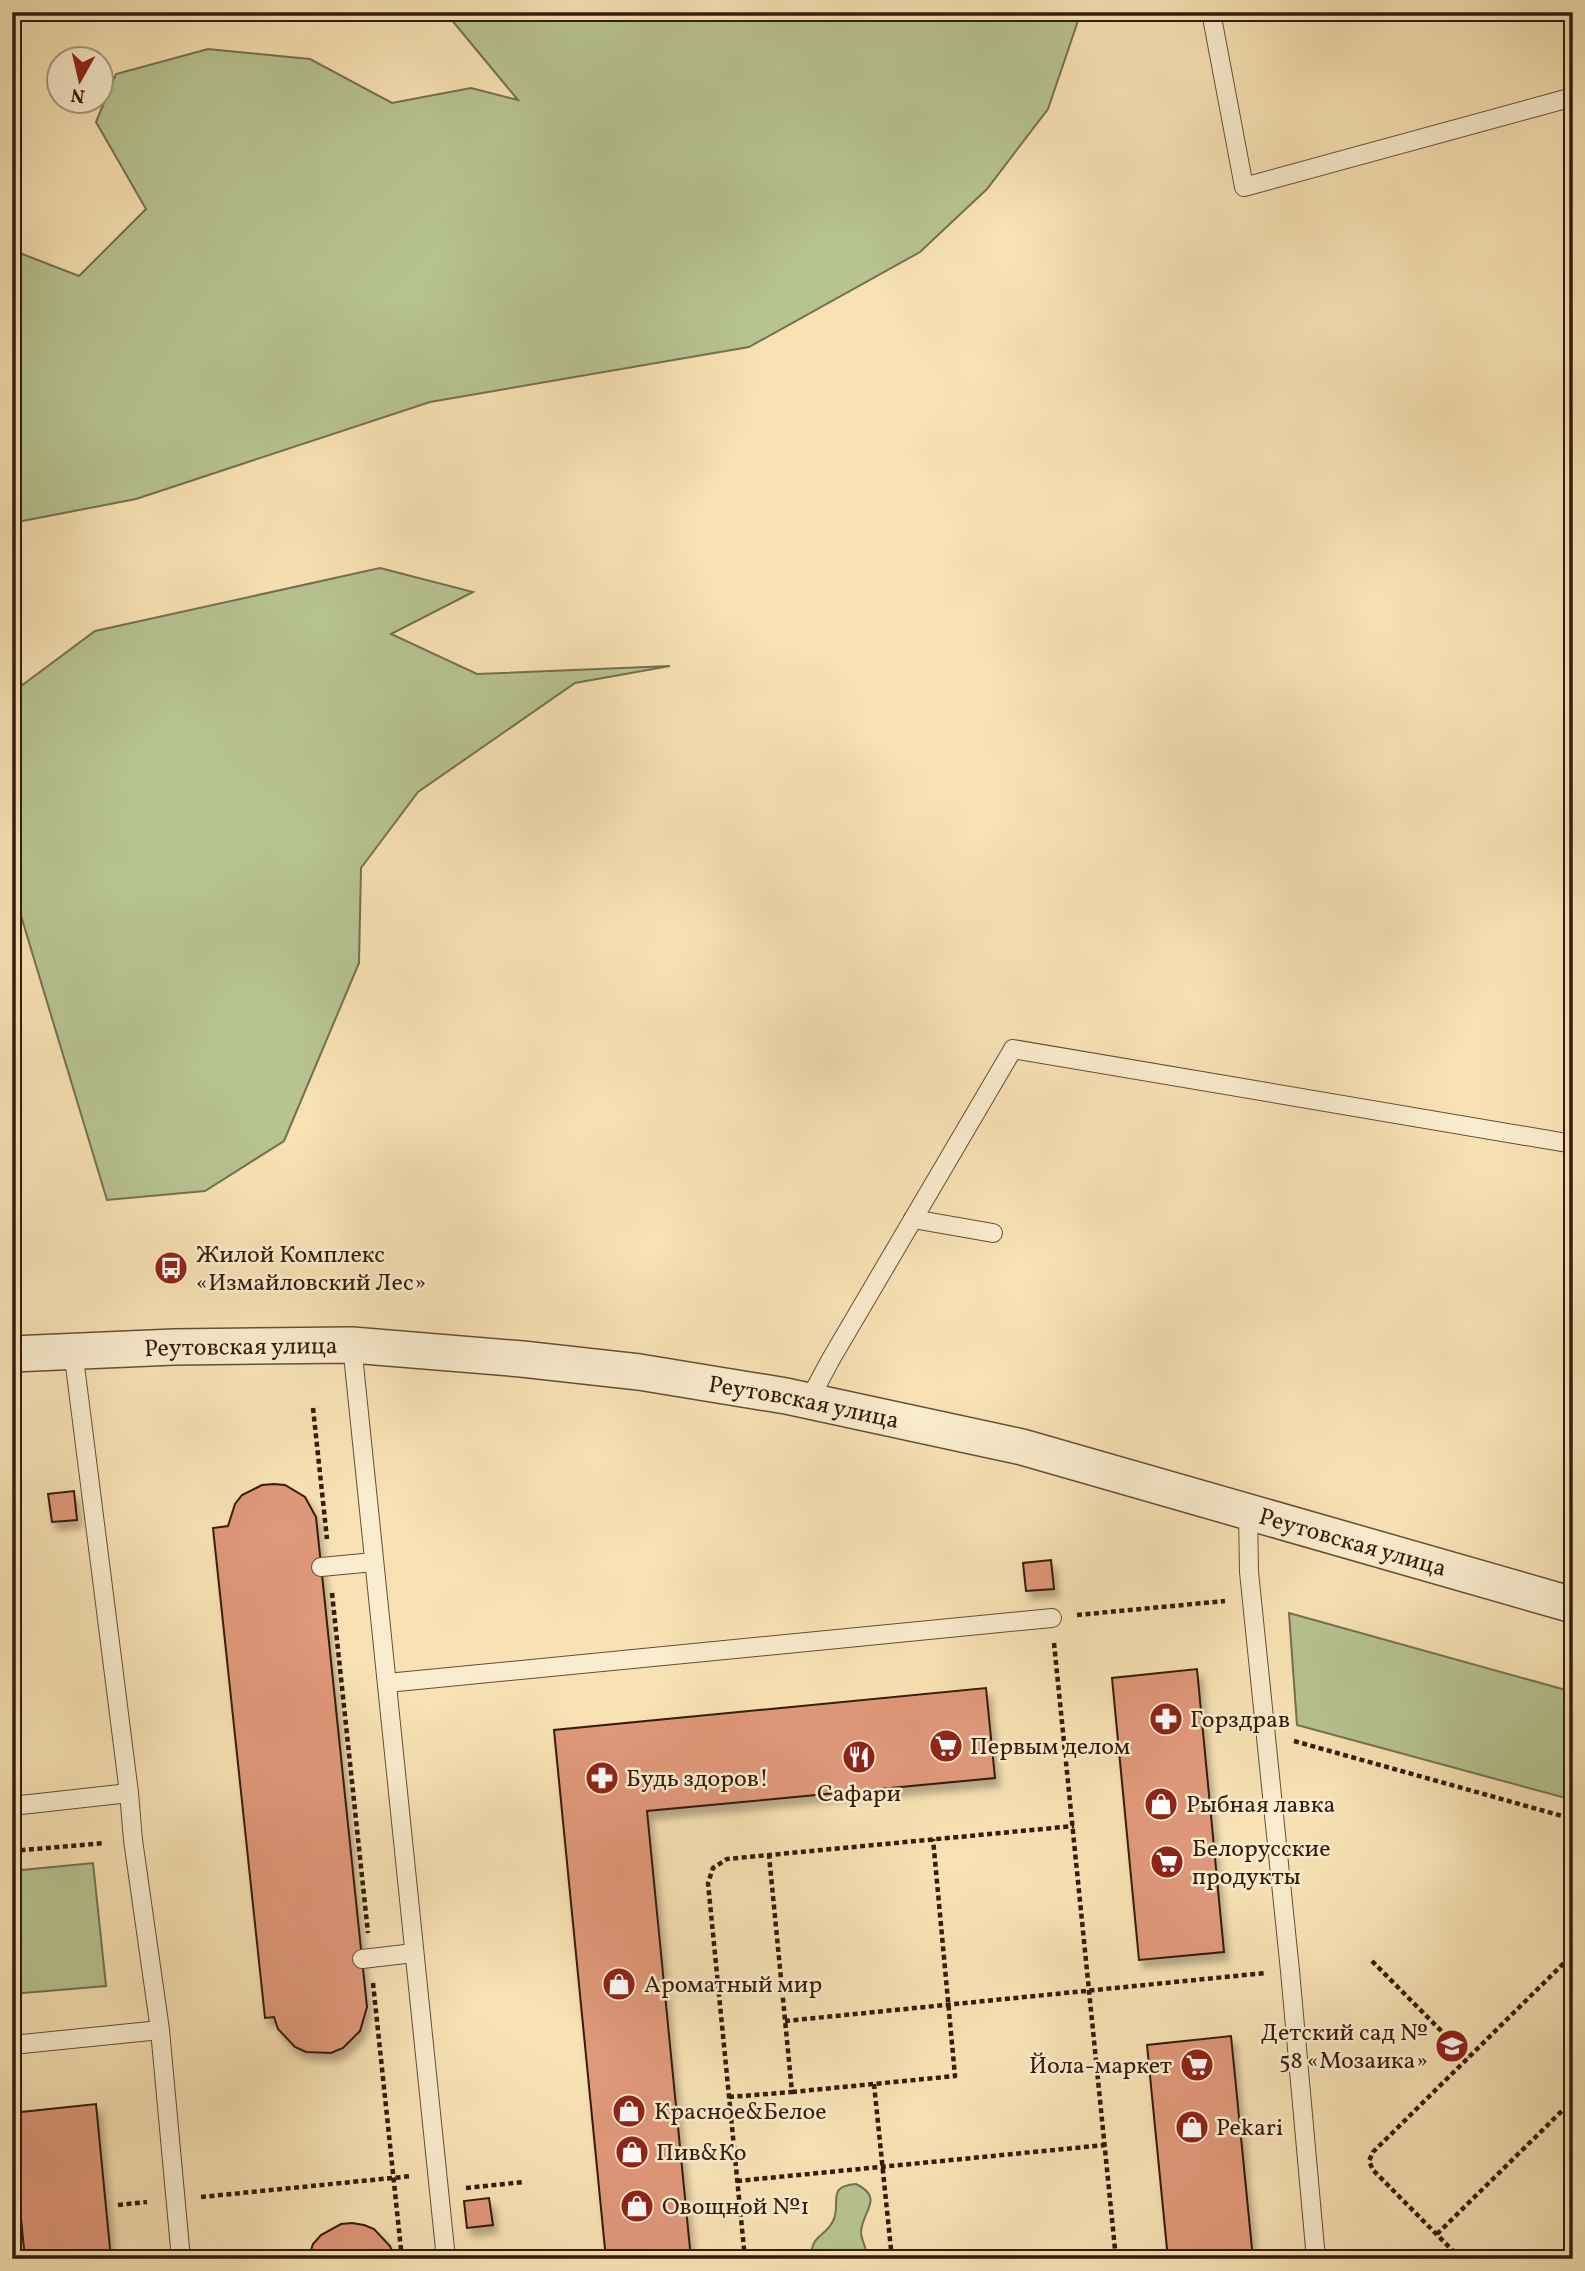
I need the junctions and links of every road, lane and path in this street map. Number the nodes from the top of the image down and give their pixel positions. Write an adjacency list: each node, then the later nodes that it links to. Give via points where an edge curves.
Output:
1 (1212, 12): 2 (lane, via 1244,187)
2 (1573, 97)
3 (1573, 1144): 4 (lane, via 1013,1049)
4 (913, 1219): 5 (lane); 9 (lane)
5 (993, 1233)
6 (352, 1345): 7 (street, Реутовская улица); 9 (street, Реутовская улица, via 639,1372); 12 (lane)
7 (73, 1350): 8 (street, Реутовская улица); 19 (lane)
8 (12, 1354)
9 (809, 1400): 11 (street, Реутовская улица, via 1022,1447)
10 (313, 1408): 13 (path)
11 (1248, 1512): 14 (lane); 15 (street, Реутовская улица)
12 (374, 1562): 13 (lane); 17 (lane)
13 (325, 1567): 29 (path)
14 (1252, 1598): 16 (path); 18 (lane)
15 (1573, 1605)
16 (1052, 1618): 17 (lane); 22 (path)
17 (387, 1683): 27 (lane)
18 (1265, 1733): 21 (path); 31 (lane)
19 (129, 1793): 20 (lane); 24 (lane)
20 (12, 1806)
21 (1573, 1819)
22 (1074, 1826): 23 (path); 32 (path)
23 (933, 1839): 26 (path); 33 (path)
24 (133, 1840): 25 (path); 35 (lane)
25 (12, 1851)
26 (769, 1855): 34 (path); 40 (path, via 727,1859 713,1868 708,1883)
27 (414, 1954): 29 (lane); 46 (lane)
28 (1573, 1954): 37 (path)
29 (366, 1958): 44 (path)
30 (1372, 1961): 37 (path)
31 (1290, 1971): 32 (path); 57 (lane)
32 (1090, 1991): 33 (path); 42 (path)
33 (949, 2005): 34 (path); 38 (path, via 955,2076)
34 (785, 2021): 39 (path)
35 (160, 2030): 36 (lane); 48 (lane)
36 (12, 2045)
37 (1468, 2058): 50 (path, via 1369,2161)
38 (874, 2084): 39 (path); 43 (path)
39 (792, 2092): 40 (path)
40 (729, 2098): 45 (path)
41 (1573, 2100): 50 (path)
42 (1105, 2145): 43 (path); 56 (path)
43 (883, 2167): 45 (path); 55 (path)
44 (394, 2178): 46 (path); 48 (path); 52 (path)
45 (737, 2181): 54 (path)
46 (438, 2182): 47 (path); 53 (lane)
47 (524, 2182)
48 (176, 2200): 49 (path); 51 (lane)
49 (118, 2205)
50 (1437, 2234): 58 (path)
51 (181, 2259)
52 (402, 2259)
53 (446, 2259)
54 (745, 2259)
55 (892, 2259)
56 (1116, 2259)
57 (1316, 2259)
58 (1461, 2259)

